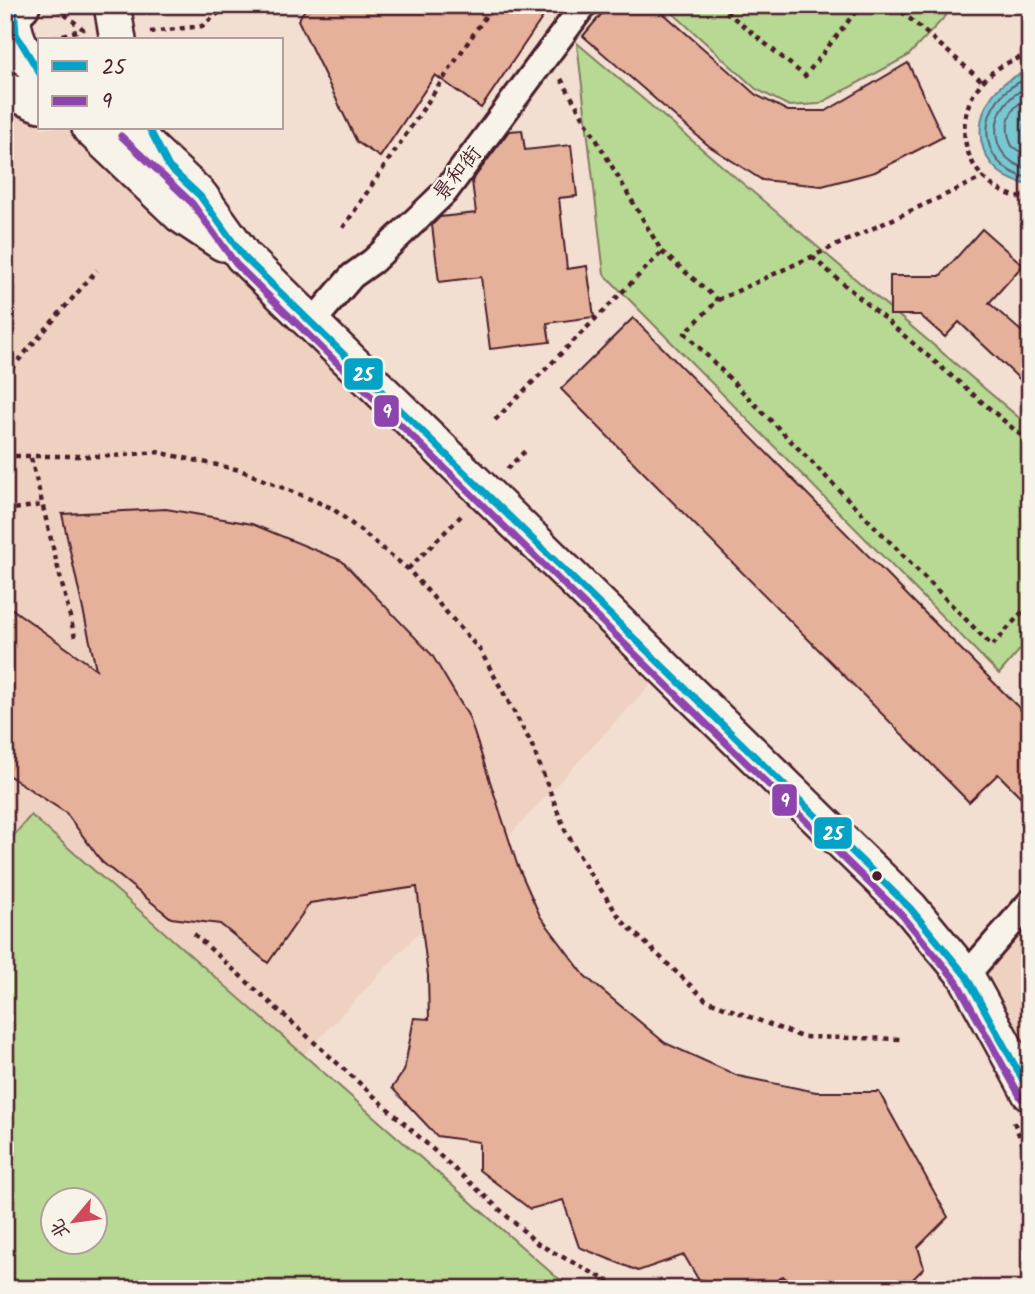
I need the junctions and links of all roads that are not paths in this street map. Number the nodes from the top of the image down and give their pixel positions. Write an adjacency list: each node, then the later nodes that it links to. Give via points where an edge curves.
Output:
1 (584, 5): 13 (street, 景和街, via 445,191 352,276)
2 (20, 23): 3 (main road, via 19,48)
3 (38, 72)
4 (5, 89): 5 (main road)
5 (38, 103)
6 (78, 130): 10 (main road)
7 (92, 130): 10 (main road)
8 (130, 130): 11 (main road)
9 (150, 130): 11 (main road)
10 (124, 162): 12 (main road, via 181,215)
11 (169, 167): 12 (main road, via 200,196)
12 (243, 256): 13 (main road)
13 (312, 323): 15 (main road, via 910,908)
14 (1030, 902): 15 (street)
15 (966, 976): 16 (main road)
16 (1019, 1102)

